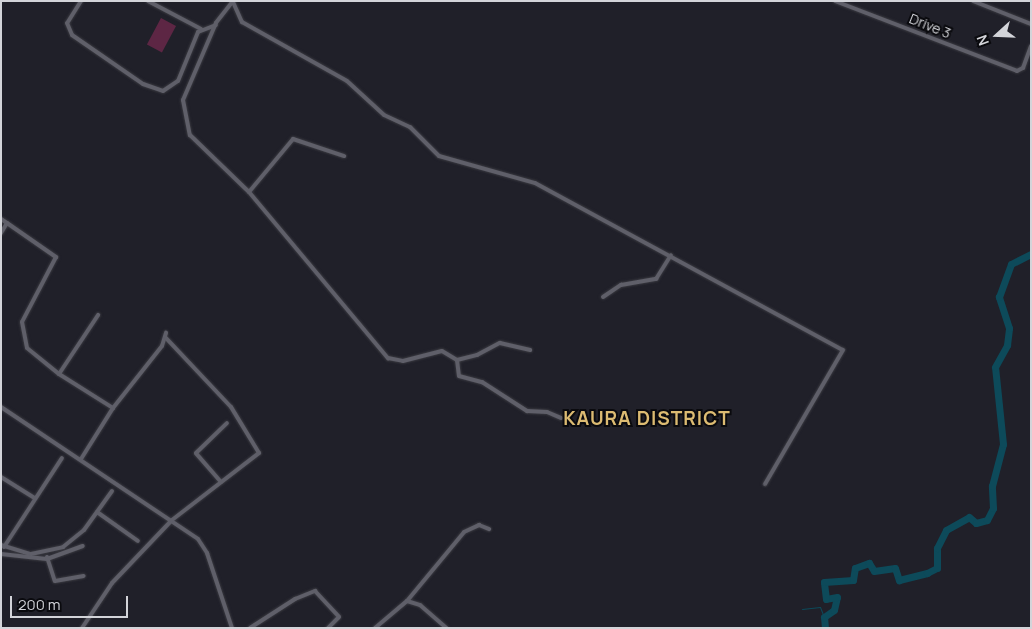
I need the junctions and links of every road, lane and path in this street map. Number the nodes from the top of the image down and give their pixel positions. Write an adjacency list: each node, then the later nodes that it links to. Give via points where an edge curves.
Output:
1 (81, 1): 8 (street, via 67,23 72,35 143,84 163,91 178,81)
2 (148, 1): 8 (street)
3 (835, 1): 9 (street, Drive 3, via 1017,71 1023,68)
4 (973, 1): 6 (street)
5 (233, 2): 7 (street); 15 (street, via 242,22 346,81 384,114 410,127 439,156 536,183)
6 (1031, 24)
7 (216, 25): 8 (street); 11 (street, via 183,100 183,118 190,135)
8 (201, 29)
9 (1031, 46)
10 (344, 156): 11 (street, via 293,139)
11 (249, 192): 19 (street, via 388,358 403,361 437,351)
12 (1, 219): 13 (street)
13 (8, 223): 14 (street); 20 (street, via 56,257 26,314 21,332 33,355)
14 (1, 233)
15 (671, 255): 16 (street, via 656,279 621,285); 29 (street, via 843,350)
16 (603, 297)
17 (98, 315): 20 (street)
18 (530, 350): 19 (street, via 500,343 482,353)
19 (457, 360): 23 (street, via 459,376 482,382 527,411 547,412)
20 (60, 374): 22 (street)
21 (1, 408): 26 (street)
22 (113, 408): 26 (street); 28 (street, via 166,336 231,407 259,449 256,456)
23 (561, 418)
24 (227, 423): 28 (street, via 196,453)
25 (62, 458): 31 (street)
26 (81, 460): 33 (street)
27 (1, 477): 31 (street)
28 (221, 482): 33 (street)
29 (765, 484)
30 (112, 490): 32 (street)
31 (35, 498): 36 (street)
32 (98, 512): 35 (street); 38 (street, via 73,540)
33 (172, 520): 43 (street, via 112,583); 44 (street, via 202,545)
34 (489, 529): 42 (street, via 476,525 464,532)
35 (138, 540)
36 (3, 546): 38 (street, via 20,553)
37 (83, 546): 40 (street)
38 (46, 552): 40 (street)
39 (1, 554): 40 (street)
40 (47, 559): 41 (street, via 55,581)
41 (84, 576)
42 (407, 601): 47 (street); 48 (street, via 420,605)
43 (82, 628)
44 (232, 628)
45 (250, 628): 46 (street, via 295,599 315,591 339,617)
46 (328, 628)
47 (375, 628)
48 (446, 628)

